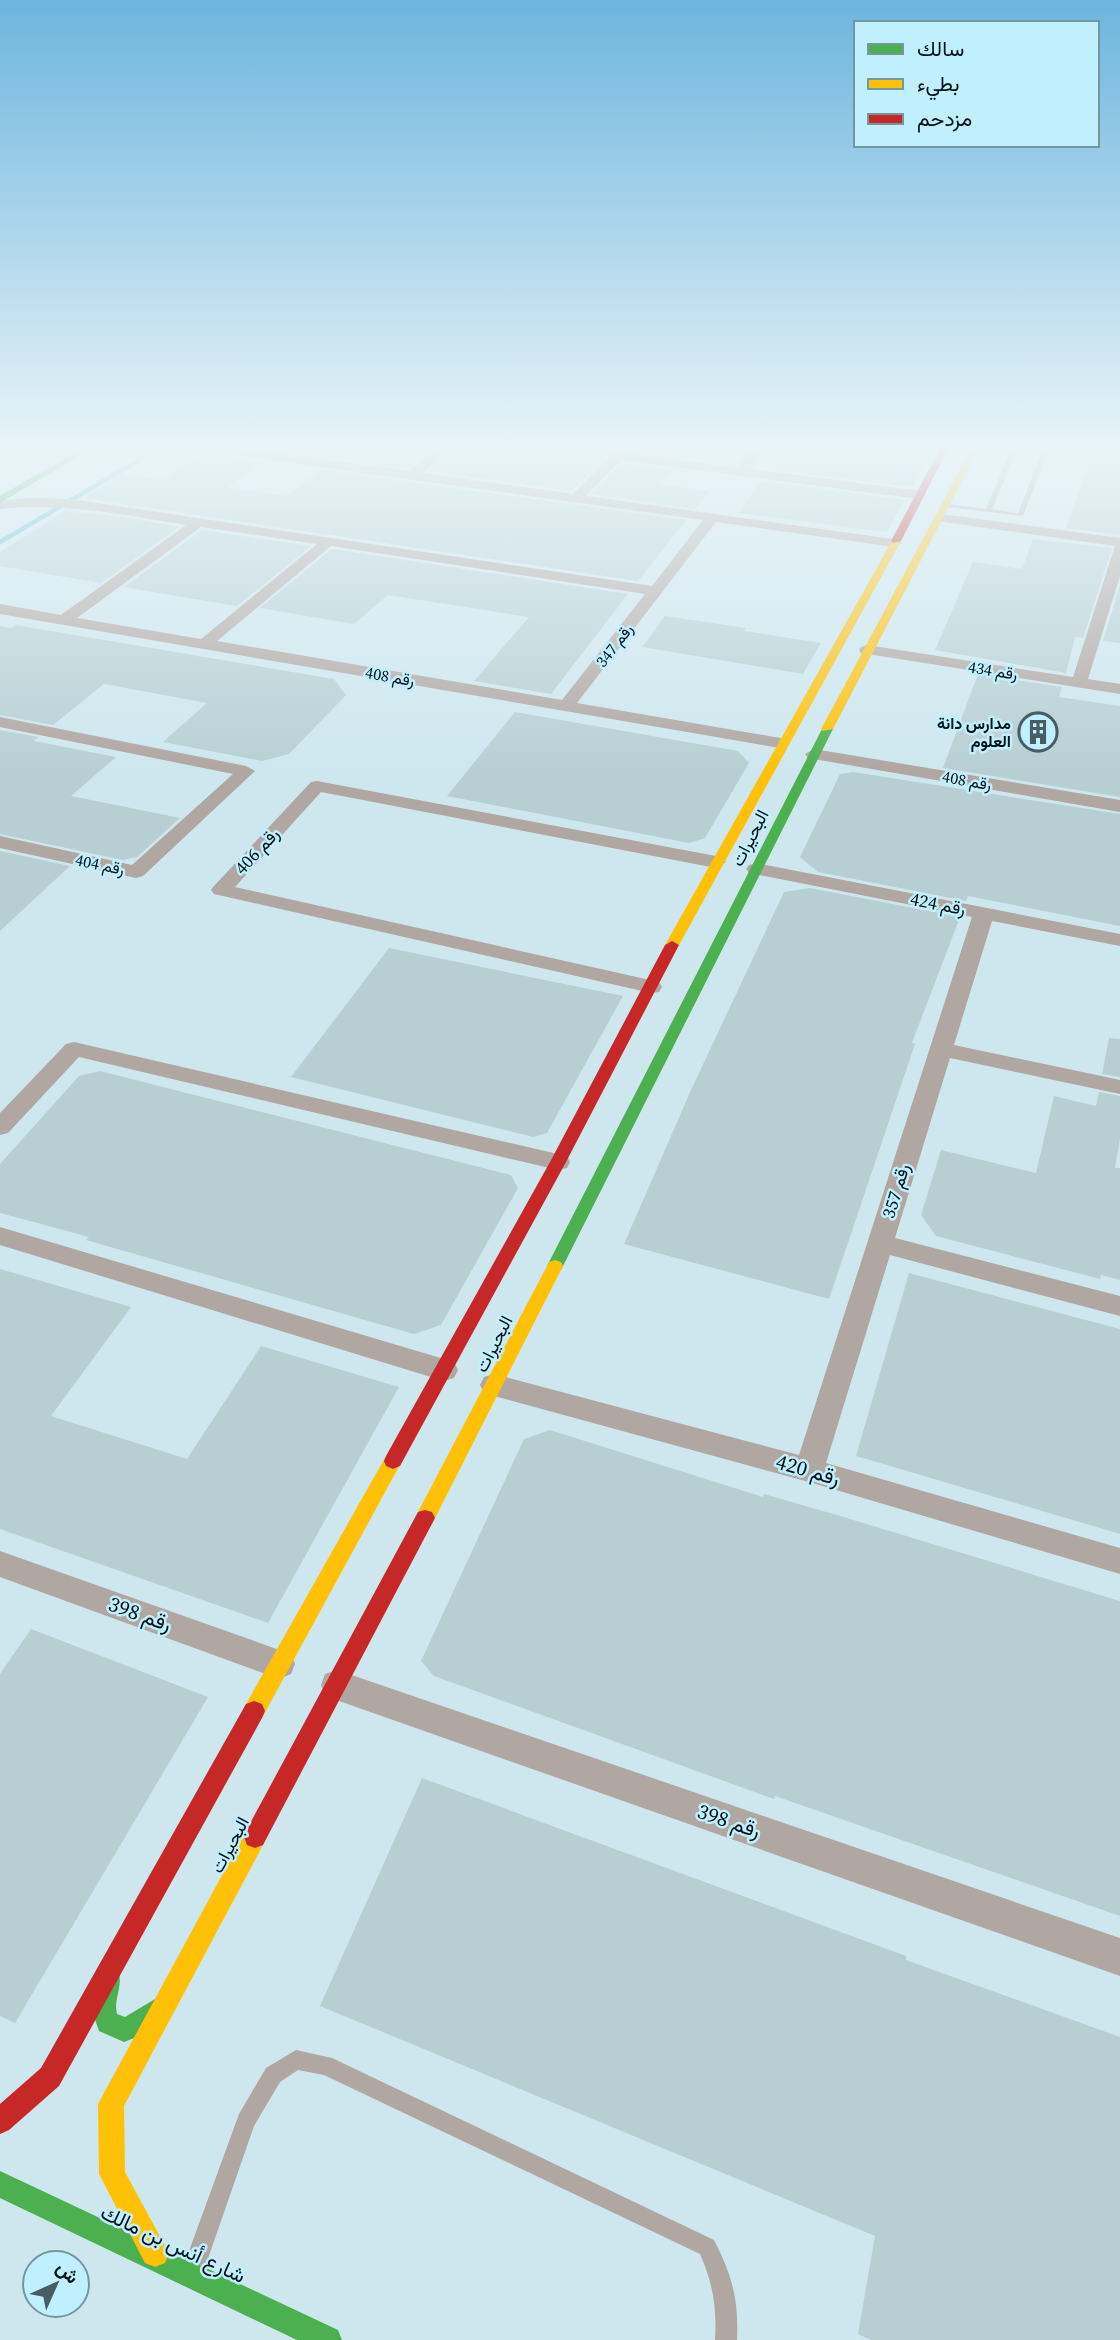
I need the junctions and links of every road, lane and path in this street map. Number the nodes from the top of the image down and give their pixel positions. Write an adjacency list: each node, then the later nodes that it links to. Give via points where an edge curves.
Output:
1 (155, 554): 11 (street)
2 (313, 554): 13 (street)
3 (410, 554): 8 (street)
4 (684, 554): 8 (street, رقم 347)
5 (889, 554): 12 (street, البحيرات)
6 (921, 554): 14 (street, البحيرات)
7 (1119, 554): 10 (street)
8 (656, 591): 17 (street, رقم 347)
9 (0, 609): 11 (street, رقم 408)
10 (1112, 610): 15 (street)
11 (64, 620): 13 (street, رقم 408)
12 (838, 643): 14 (street); 19 (street, البحيرات)
13 (204, 644): 17 (street, رقم 408)
14 (867, 649): 15 (street, رقم 434); 20 (street, البحيرات)
15 (1079, 683): 16 (street, رقم 434)
16 (1120, 690)
17 (566, 706): 19 (street, رقم 408)
18 (0, 722): 22 (street, رقم 404, via 246,771 136,872)
19 (780, 743): 23 (street, البحيرات)
20 (814, 754): 21 (street, رقم 408); 24 (street, البحيرات)
21 (1120, 806)
22 (0, 842)
23 (716, 862): 27 (street, البحيرات); 27 (street, رقم 406, via 317,786 221,890)
24 (756, 869): 25 (street, رقم 424); 36 (street, البحيرات)
25 (984, 913): 26 (street, رقم 424); 28 (street, رقم 357)
26 (1120, 940)
27 (651, 987): 31 (street, البحيرات)
28 (941, 1049): 29 (street); 33 (street, رقم 357)
29 (1120, 1087)
30 (0, 1127): 31 (street, via 74,1049)
31 (558, 1163): 35 (street, البحيرات)
32 (0, 1236): 35 (street)
33 (880, 1243): 34 (street); 37 (street, رقم 357)
34 (1120, 1306)
35 (444, 1370): 40 (street, البحيرات)
36 (494, 1385): 37 (street, رقم 420); 41 (street, البحيرات)
37 (809, 1470): 38 (street, رقم 420)
38 (1120, 1561)
39 (0, 1564): 40 (street, رقم 398)
40 (279, 1664): 43 (street, البحيرات)
41 (337, 1685): 42 (street, رقم 398); 44 (street, البحيرات)
42 (1120, 1957)
43 (113, 1967): 44 (street, via 103,2007 108,2022 124,2030); 45 (street, البحيرات, via 50,2077)
44 (166, 2004): 47 (street, البحيرات, via 111,2104 112,2174)
45 (0, 2121)
46 (0, 2184): 47 (street, شارع أنس بن مالك)
47 (159, 2261): 48 (street, شارع أنس بن مالك)
48 (191, 2276): 49 (street, شارع أنس بن مالك); 50 (lane, via 246,2121 273,2075 296,2060 325,2065 707,2247 724,2281)
49 (328, 2340)
50 (726, 2340)

